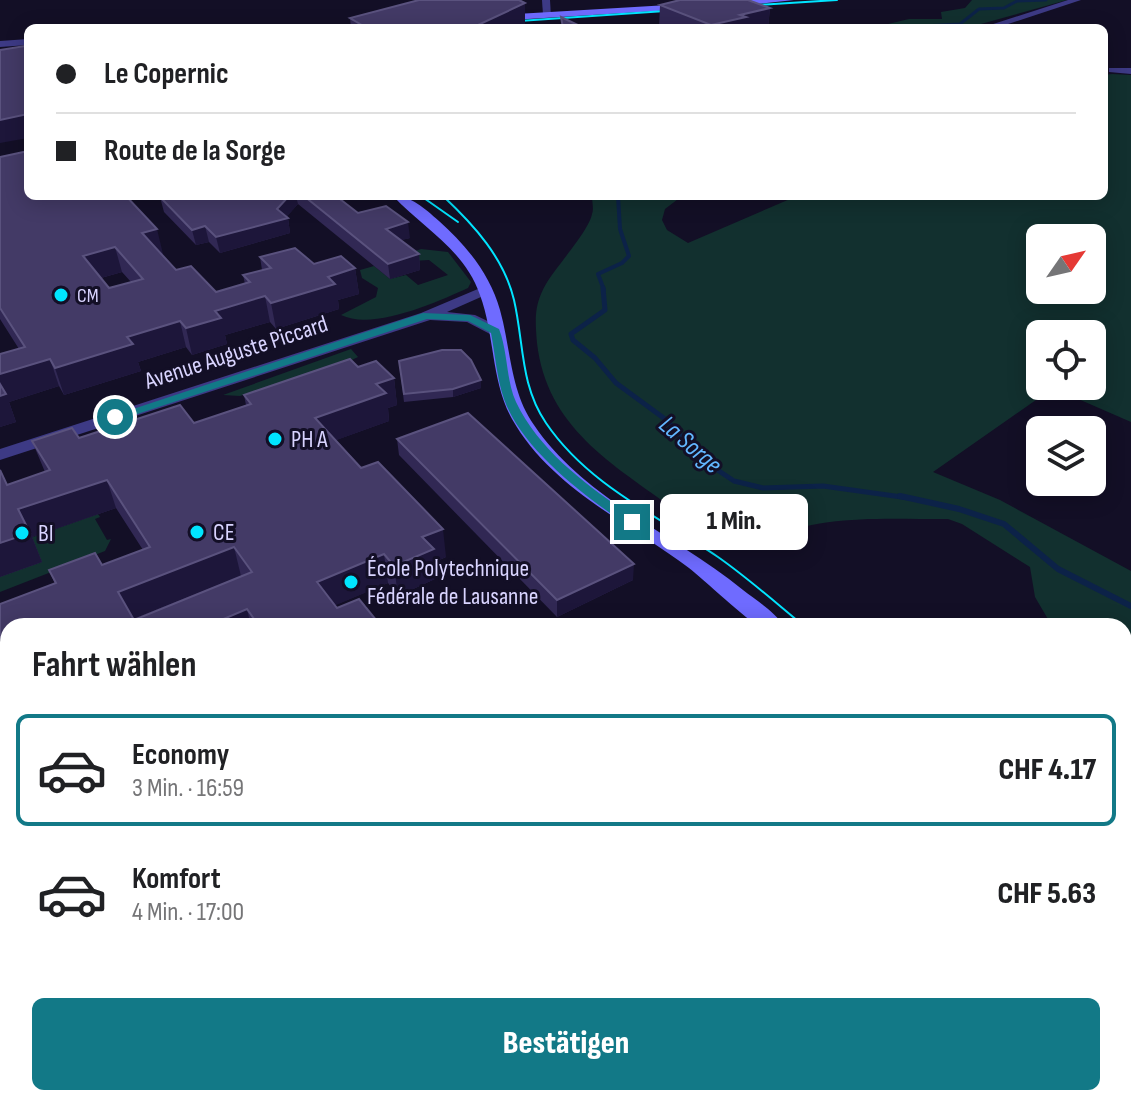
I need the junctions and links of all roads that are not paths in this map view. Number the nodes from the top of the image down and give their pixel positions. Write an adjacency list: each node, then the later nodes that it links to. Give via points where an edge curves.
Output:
1 (546, 0): 6 (street)
2 (790, 0): 4 (street)
3 (1077, 0): 8 (street)
4 (715, 5)
5 (701, 6): 6 (street)
6 (548, 15): 7 (street)
7 (492, 18)
8 (999, 24)
9 (24, 42): 10 (street)
10 (0, 44)
11 (24, 50): 12 (street)
12 (0, 52)
13 (1113, 70): 14 (street)
14 (1131, 71)
15 (392, 200): 17 (street)
16 (404, 200): 17 (street)
17 (433, 226): 18 (street, via 479,275)
18 (485, 290): 19 (street, Avenue Auguste Piccard); 20 (street)
19 (426, 316): 20 (street, via 470,318); 21 (street, Avenue Auguste Piccard)
20 (496, 331): 22 (street, via 510,400 556,463 606,506 705,569)
21 (0, 455)
22 (763, 618)

